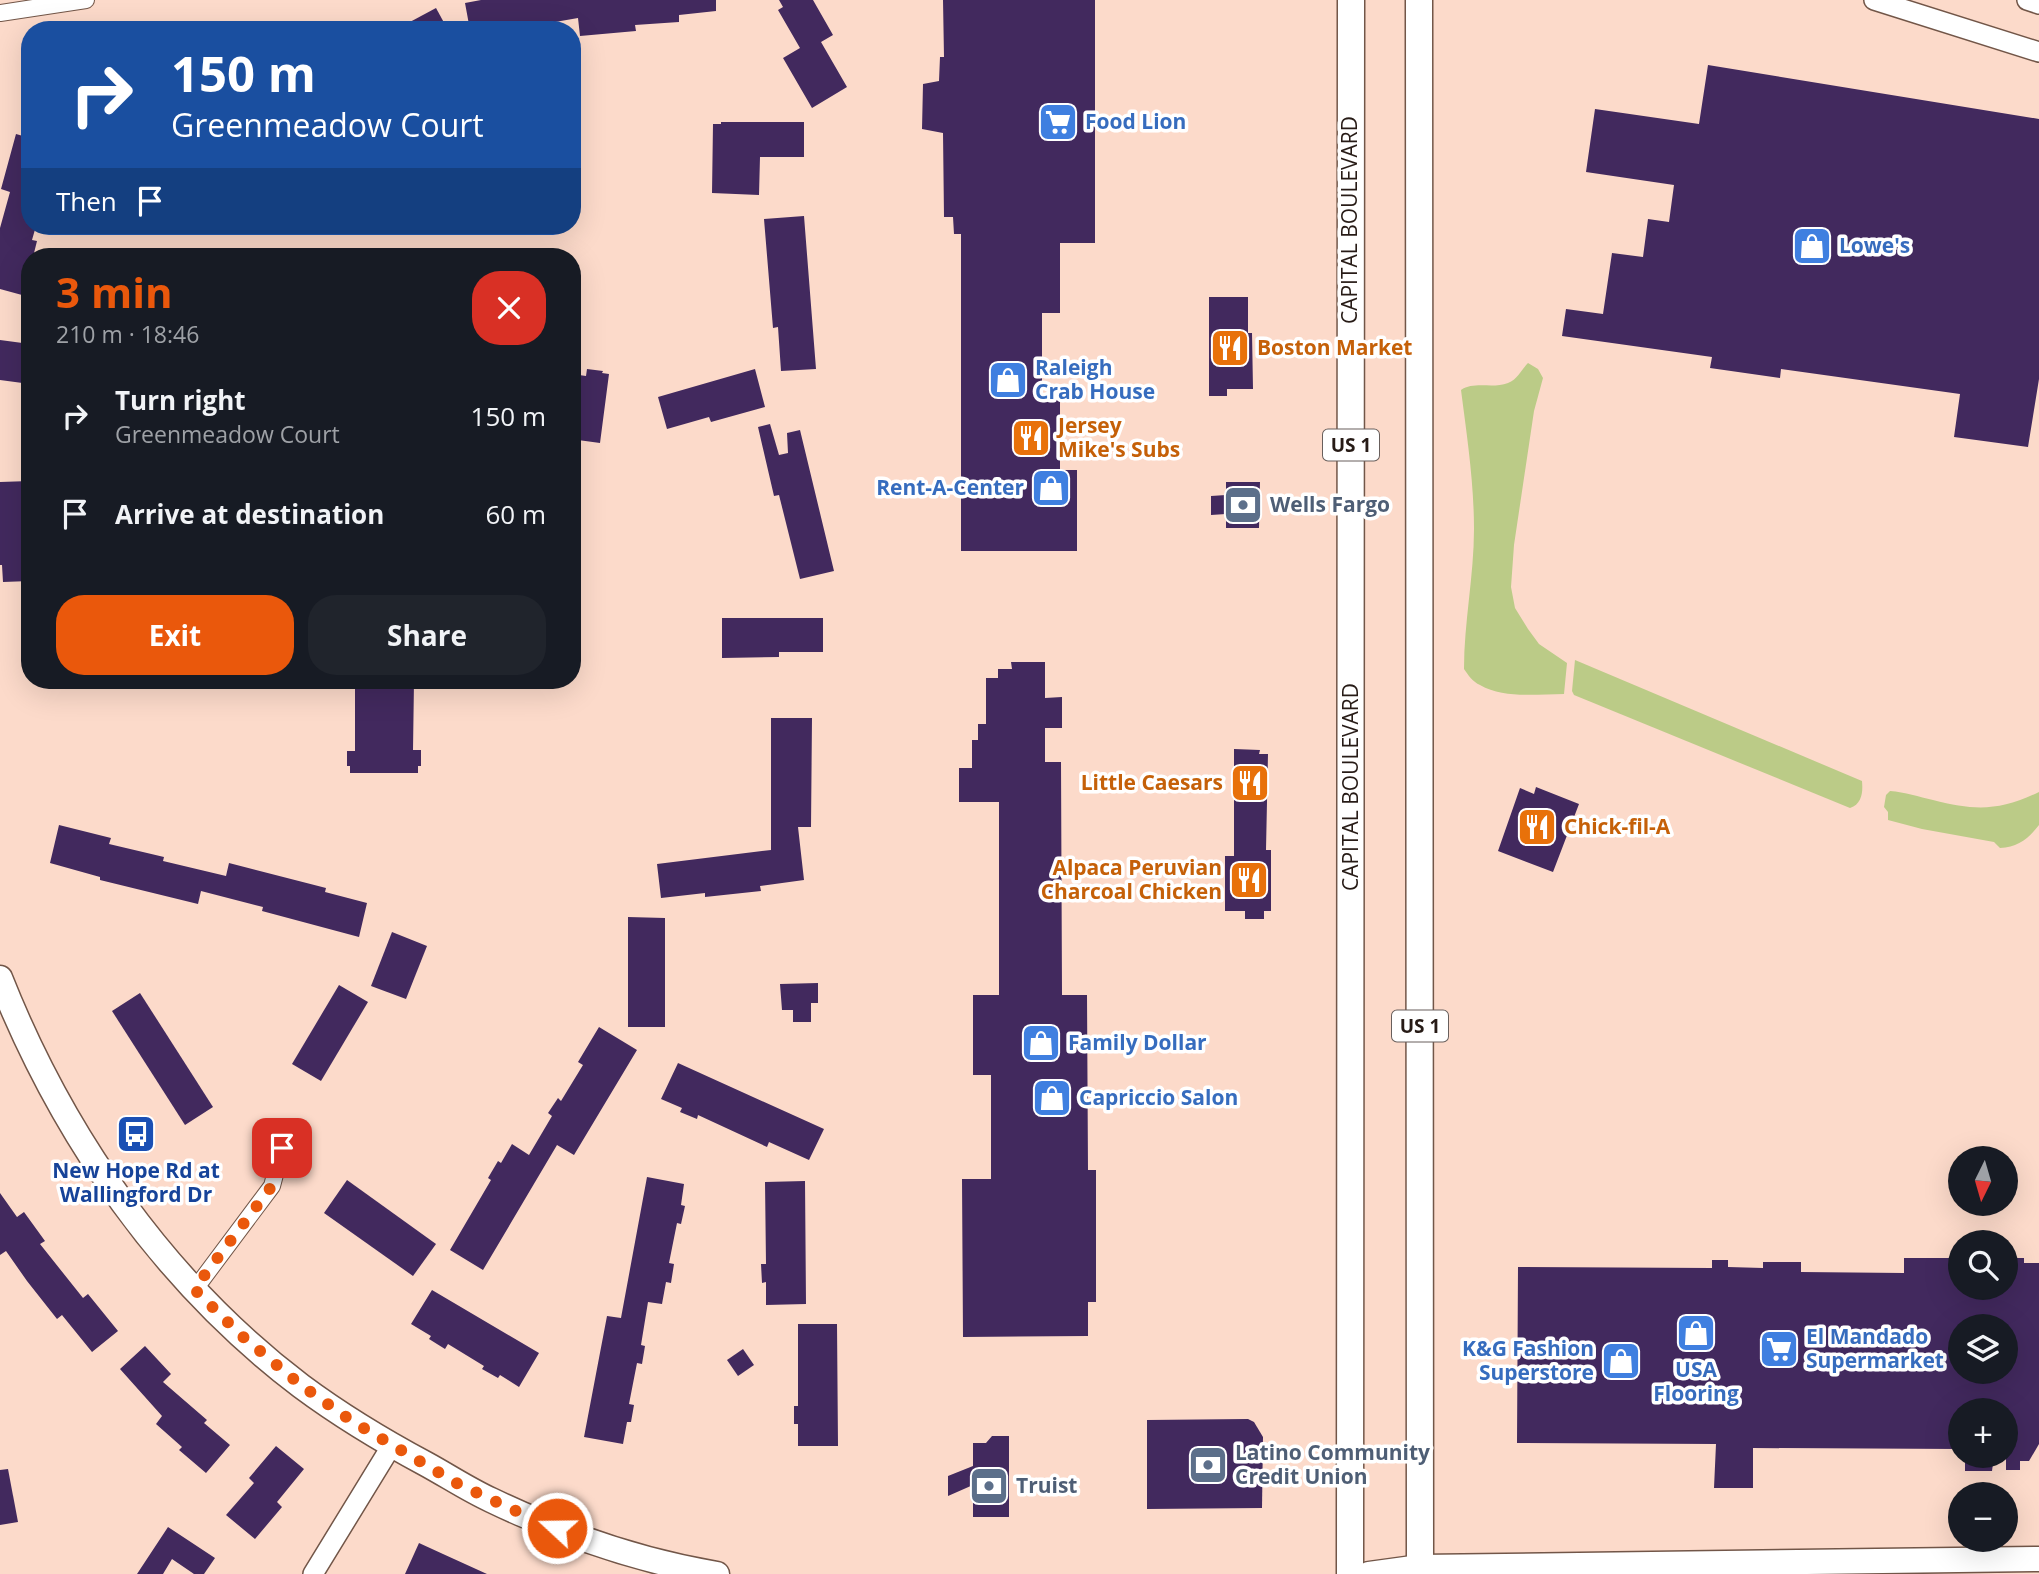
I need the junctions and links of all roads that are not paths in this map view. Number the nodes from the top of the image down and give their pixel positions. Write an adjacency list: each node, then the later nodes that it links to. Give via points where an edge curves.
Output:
1 (86, 0): 7 (street)
2 (1351, 0): 18 (highway, CAPITAL BOULEVARD / US 1)
3 (1419, 0): 15 (highway, US 1)
4 (1874, 0): 8 (street)
5 (2027, 0): 6 (street)
6 (2039, 4)
7 (0, 13)
8 (2039, 52)
9 (0, 978): 10 (main road)
10 (6, 1014): 12 (main road, via 101,1173 163,1256)
11 (282, 1148): 12 (street, via 272,1186)
12 (194, 1289): 13 (main road, via 302,1386)
13 (392, 1445): 16 (street); 17 (main road, via 460,1485 531,1518 630,1553)
14 (2039, 1559): 15 (main road)
15 (1420, 1570): 19 (main road)
16 (313, 1574)
17 (717, 1574)
18 (1350, 1574)
19 (1369, 1574)

